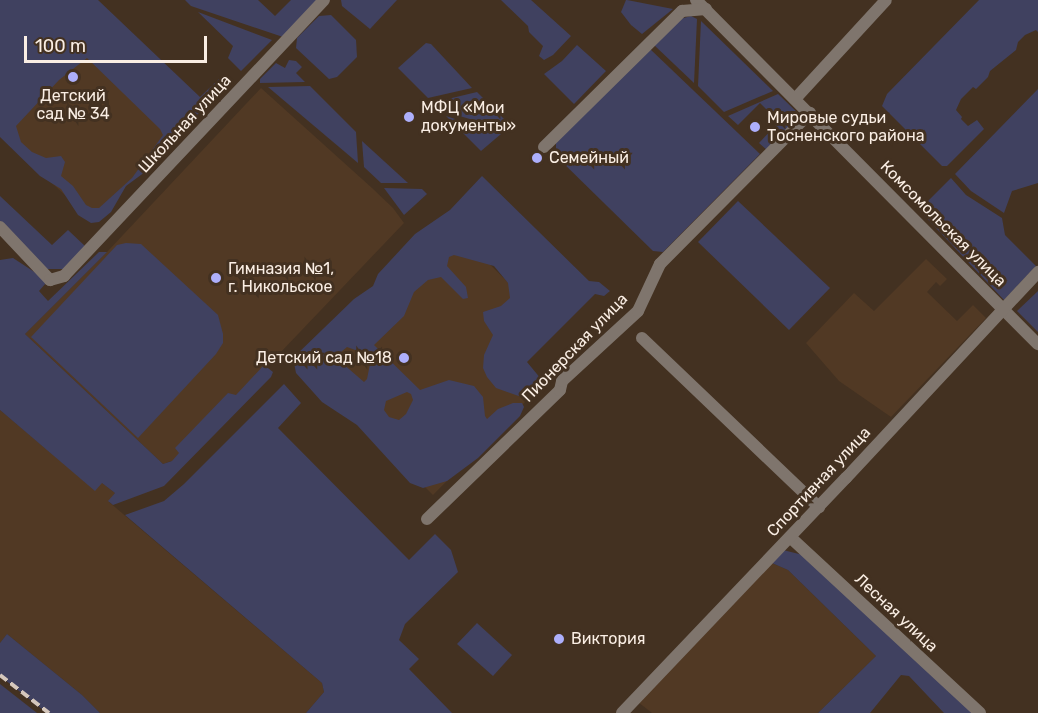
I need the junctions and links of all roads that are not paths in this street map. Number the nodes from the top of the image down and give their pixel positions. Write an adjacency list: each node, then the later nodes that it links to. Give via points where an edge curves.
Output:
1 (324, 0): 8 (street, Школьная улица, via 71,270 50,280)
2 (696, 0): 4 (street, Комсомольская улица)
3 (886, 0): 5 (street)
4 (710, 5): 5 (street, Комсомольская улица); 7 (street, via 682,11)
5 (795, 99): 6 (street, Комсомольская улица)
6 (810, 113): 10 (street, Комсомольская улица); 14 (street, Пионерская улица, via 660,264 638,310 562,381 560,390)
7 (544, 147)
8 (0, 227)
9 (1038, 272): 10 (street, Спортивная улица)
10 (1003, 309): 12 (street, Комсомольская улица); 13 (street, Спортивная улица)
11 (642, 338): 13 (street)
12 (1038, 344)
13 (819, 507): 15 (street, Спортивная улица)
14 (427, 519)
15 (790, 537): 16 (street, Спортивная улица); 17 (street, Лесная улица)
16 (622, 713)
17 (980, 713)

